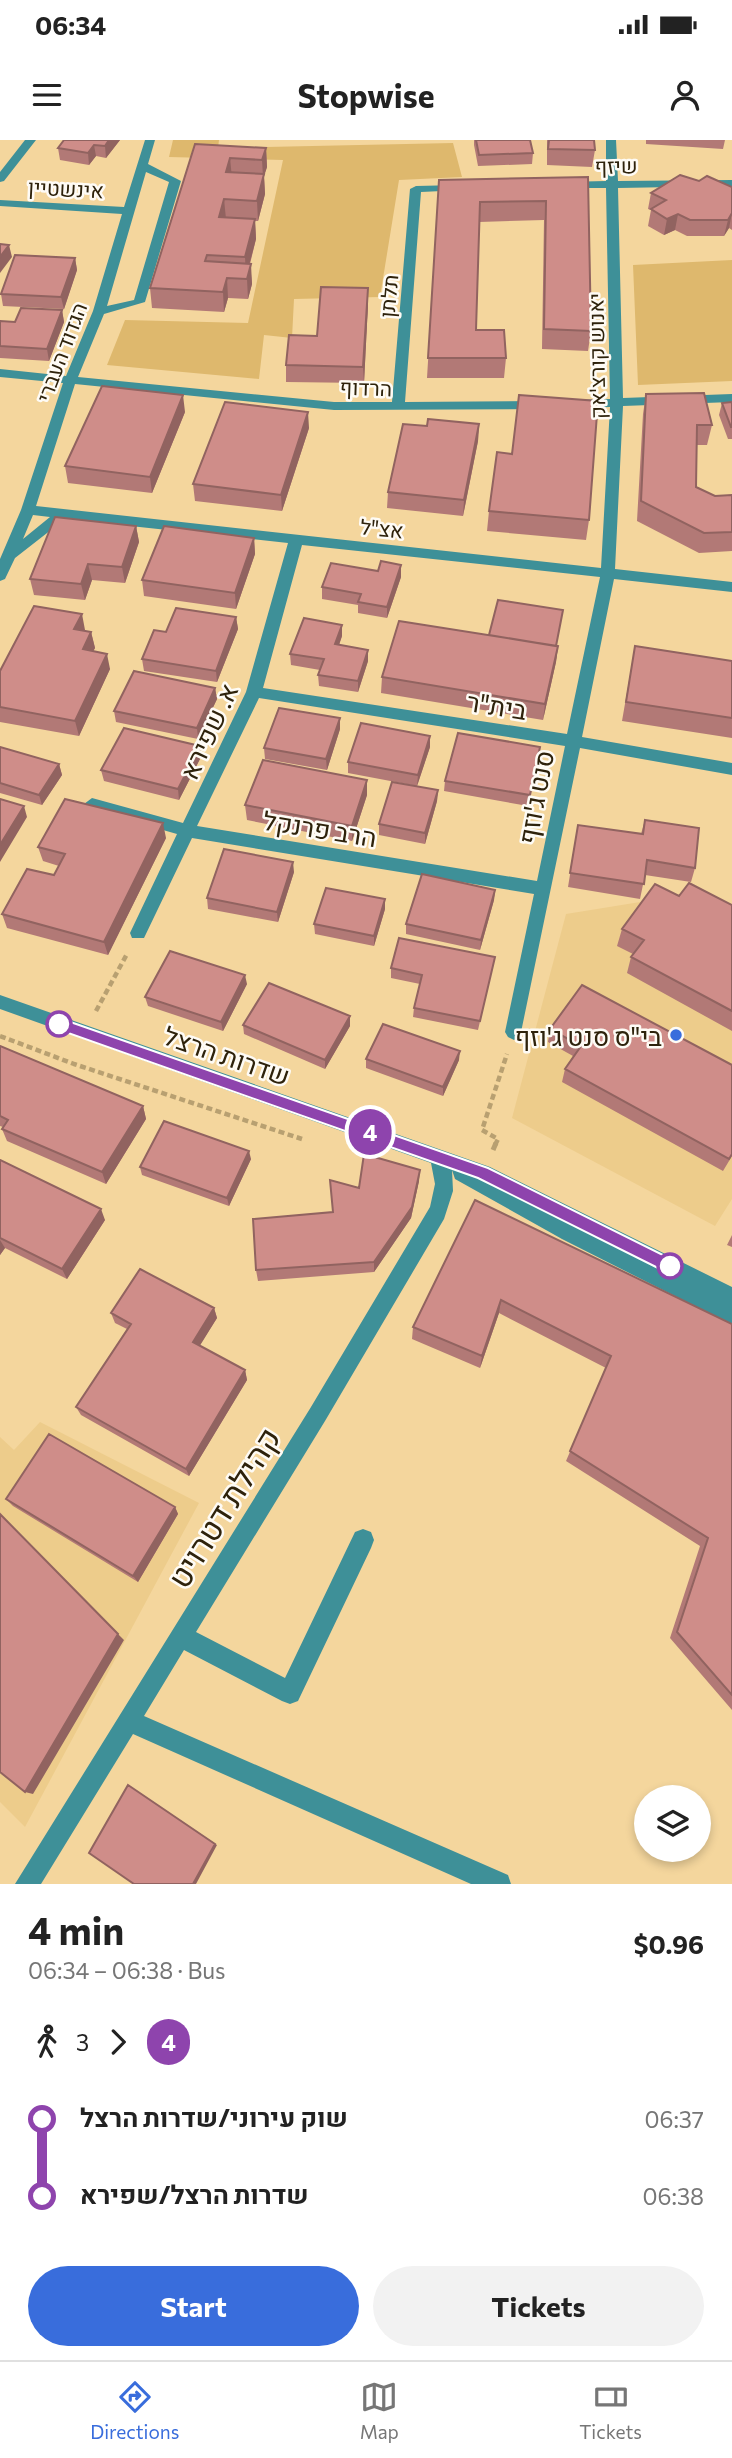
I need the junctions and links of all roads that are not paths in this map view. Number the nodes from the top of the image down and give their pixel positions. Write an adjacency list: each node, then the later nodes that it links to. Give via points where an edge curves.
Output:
1 (31, 140): 5 (street)
2 (150, 140): 4 (street, הגדוד העברי)
3 (611, 140): 7 (street, יאנוש קורצ'אק)
4 (143, 166): 11 (street, הגדוד העברי); 12 (street, via 175,181 139,302)
5 (0, 179)
6 (732, 183): 7 (street, שיזף)
7 (612, 184): 8 (street, שיזף); 16 (street, יאנוש קורצ'אק)
8 (556, 186)
9 (472, 187): 17 (street, תלתן, via 416,188)
10 (0, 203): 11 (street, אינשטיין)
11 (130, 211): 12 (street, הגדוד העברי)
12 (99, 311): 14 (street, הגדוד העברי)
13 (0, 373): 14 (street, הרדוף)
14 (70, 381): 17 (street, הרדוף, via 334,406); 18 (street, הגדוד העברי)
15 (732, 398): 16 (street, הרדוף)
16 (617, 403): 17 (street, הרדוף); 22 (street, יאנוש קורצ'אק)
17 (398, 407)
18 (28, 510): 19 (street, אצ"ל); 21 (street, הגדוד העברי)
19 (62, 514): 20 (street, אצ"ל); 21 (street)
20 (296, 541): 22 (street, אצ"ל); 25 (street, א. שפירא)
21 (9, 557): 23 (street, הגדוד העברי)
22 (608, 572): 24 (street, אצ"ל); 26 (street, סנט ג'וזף)
23 (0, 576)
24 (732, 587)
25 (254, 692): 26 (street, בית"ר); 29 (street, א. שפירא)
26 (573, 741): 27 (street, בית"ר); 30 (street, סנט ג'וזף)
27 (732, 769)
28 (92, 804): 29 (street, הרב פרנקל)
29 (188, 831): 30 (street, הרב פרנקל); 31 (street, א. שפירא)
30 (543, 889): 33 (street, סנט ג'וזף)
31 (138, 933)
32 (0, 1002): 34 (street, שדרות הרצל)
33 (514, 1032)
34 (437, 1155): 35 (street, שדרות הרצל, via 483,1173); 36 (street, שדרות הרצל, via 478,1184); 38 (street, קהילת דטרויט, via 445,1182 442,1204)
35 (732, 1297)
36 (732, 1316)
37 (363, 1539): 38 (street, via 290,1693)
38 (180, 1636): 39 (street, קהילת דטרויט)
39 (128, 1720): 40 (street, קהילת דטרויט); 41 (street)
40 (27, 1884)
41 (499, 1884)

